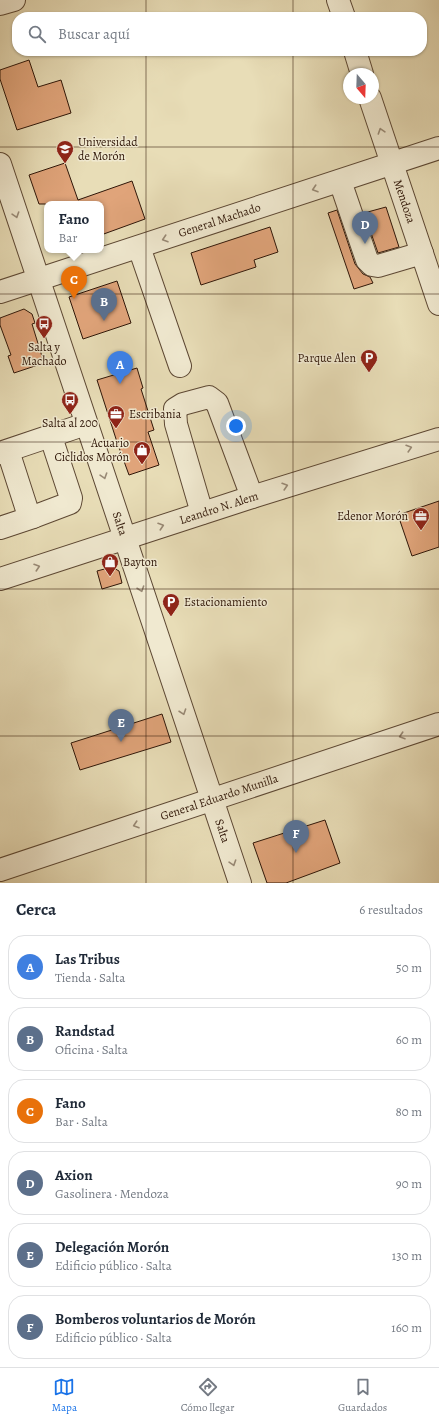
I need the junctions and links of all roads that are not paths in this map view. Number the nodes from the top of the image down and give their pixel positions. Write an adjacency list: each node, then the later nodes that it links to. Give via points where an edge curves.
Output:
1 (14, 0): 3 (street)
2 (338, 0): 4 (street)
3 (0, 4)
4 (342, 12)
5 (357, 56): 6 (street)
6 (360, 68)
7 (372, 104): 9 (street, Mendoza, one-way to 7)
8 (439, 148): 9 (street, General Machado)
9 (392, 163): 11 (street, General Machado); 13 (street, Mendoza)
10 (0, 164): 14 (street, Salta, one-way to 14)
11 (340, 181): 12 (street, General Machado, one-way to 12); 13 (street, via 372,265 378,266)
12 (139, 247): 14 (street, General Machado); 17 (street)
13 (422, 253): 16 (street, Mendoza)
14 (38, 280): 15 (street, General Machado); 18 (street, Salta)
15 (0, 292)
16 (439, 304)
17 (180, 366)
18 (86, 424): 19 (street); 26 (street, Salta, one-way to 26)
19 (51, 437): 21 (street); 24 (street, via 71,501 65,506)
20 (439, 439): 22 (street, Leandro N. Alem, one-way to 20)
21 (4, 452): 24 (street, via 28,513)
22 (252, 497): 23 (street, Leandro N. Alem); 23 (street, via 216,403 209,397 183,404 175,409 176,424)
23 (202, 513): 26 (street, Leandro N. Alem, one-way to 23)
24 (33, 517): 25 (street)
25 (0, 528)
26 (124, 538): 27 (street, Leandro N. Alem, one-way to 26); 29 (street, Salta, one-way to 29)
27 (0, 579)
28 (439, 724): 29 (street, General Eduardo Munilla, one-way to 29)
29 (213, 799): 30 (street, General Eduardo Munilla, one-way to 30); 31 (street, Salta, one-way to 31)
30 (0, 870)
31 (240, 883)

